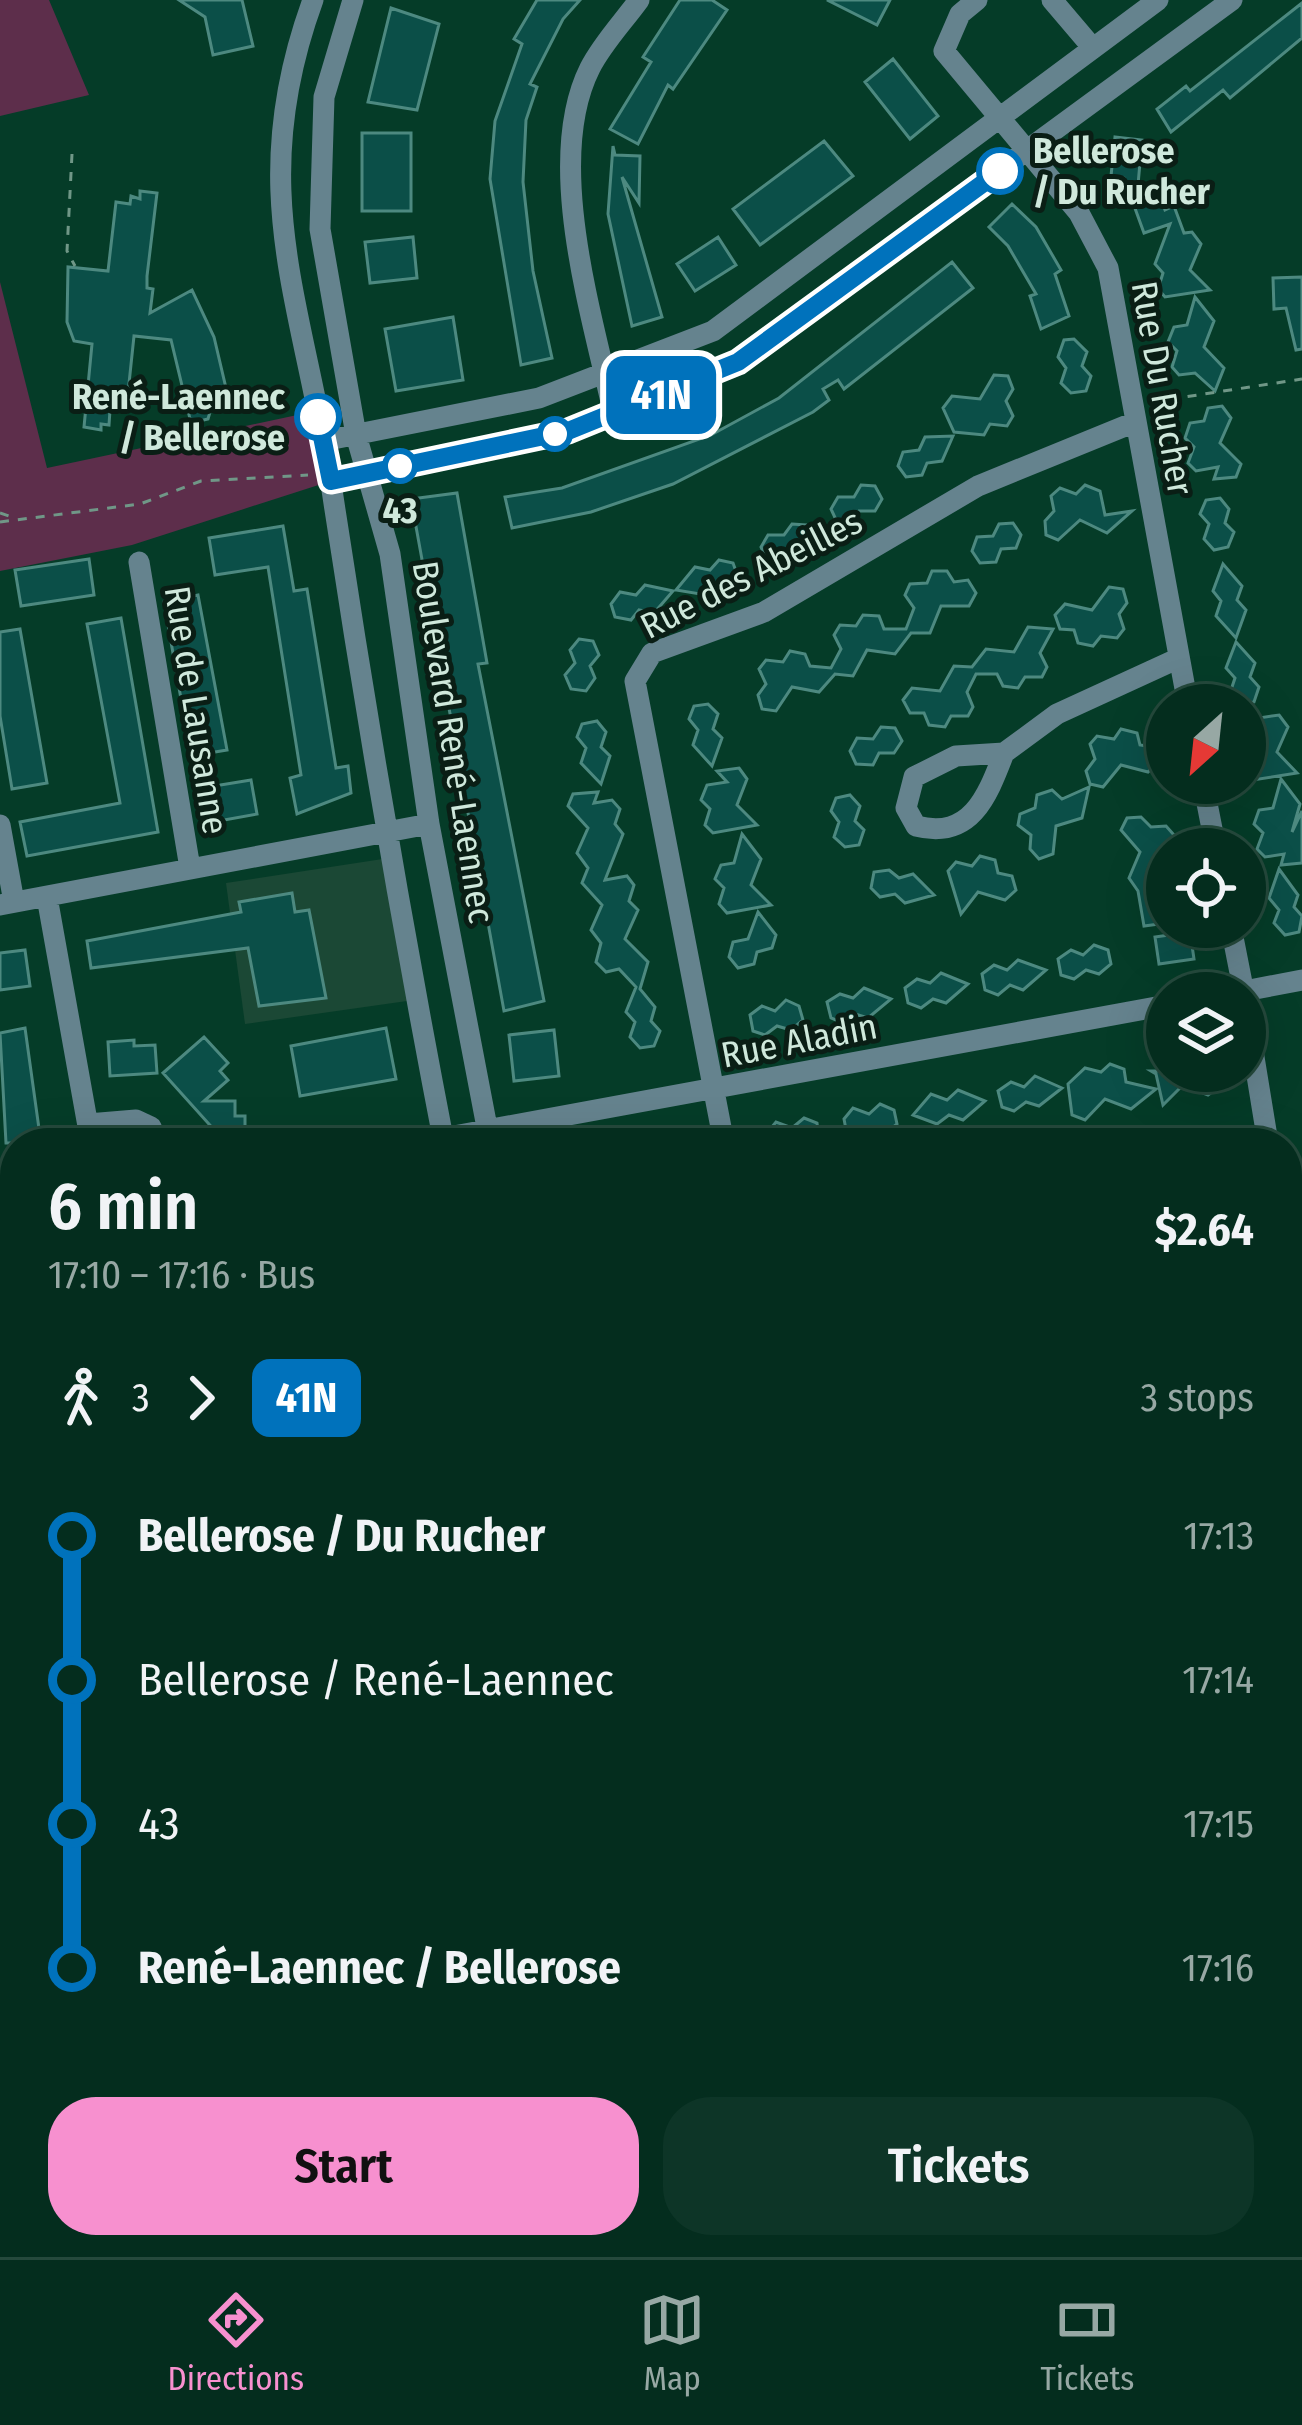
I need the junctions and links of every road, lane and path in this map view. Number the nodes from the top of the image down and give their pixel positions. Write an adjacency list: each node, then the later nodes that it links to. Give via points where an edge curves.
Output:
1 (313, 0): 9 (street)
2 (352, 0): 10 (street, Boulevard René-Laennec)
3 (639, 0): 15 (street, via 589,69 572,136 574,219)
4 (976, 0): 11 (street, Rue Du Rucher, via 960,14 944,51)
5 (1052, 0): 8 (street)
6 (1158, 0): 8 (street)
7 (1232, 0): 12 (street)
8 (1092, 46): 11 (street)
9 (287, 89): 10 (street); 20 (street, via 281,242)
10 (324, 97): 19 (street, Boulevard René-Laennec, via 320,229)
11 (998, 116): 12 (street, Rue Du Rucher); 15 (street, via 713,331)
12 (1028, 151): 17 (street, Rue Du Rucher, via 1079,213 1108,268); 18 (street, via 738,362)
13 (72, 154): 14 (path, via 67,251)
14 (75, 266)
15 (605, 375): 18 (street); 19 (street, via 539,398)
16 (1302, 380): 17 (path)
17 (1133, 414): 27 (street, Rue Du Rucher); 39 (street, Rue des Abeilles, via 978,486 764,612 652,653 634,681)
18 (614, 415): 21 (street)
19 (356, 435): 20 (street); 21 (street, Boulevard René-Laennec)
20 (322, 441): 22 (street)
21 (370, 472): 22 (street); 30 (street, Boulevard René-Laennec, via 390,554)
22 (329, 476): 24 (path, via 201,481 140,504); 32 (street)
23 (0, 514): 24 (path)
24 (14, 518): 25 (path)
25 (0, 522)
26 (139, 562): 33 (street, Rue de Lausanne)
27 (1179, 658): 28 (street, Rue Du Rucher); 29 (street, via 1057,714)
28 (1184, 684)
29 (1004, 753): 29 (street, via 956,756 914,778 905,808 916,826 964,824 985,801)
30 (429, 824): 32 (street, Rue de Lausanne); 45 (street, Boulevard René-Laennec)
31 (0, 825): 35 (street, Rue de Lausanne)
32 (384, 830): 33 (street, Rue de Lausanne); 44 (street)
33 (190, 868): 34 (street, Rue de Lausanne)
34 (47, 897): 35 (street, Rue de Lausanne); 41 (street)
35 (7, 904)
36 (1302, 980): 37 (street)
37 (1266, 989)
38 (1146, 1009): 39 (street, Rue Aladin)
39 (715, 1090): 46 (street, Rue Aladin); 47 (street, Rue des Abeilles)
40 (1259, 1092): 48 (street)
41 (89, 1128)
42 (108, 1128): 43 (street, via 136,1120)
43 (151, 1128)
44 (441, 1128)
45 (487, 1128)
46 (532, 1128)
47 (721, 1128)
48 (1265, 1128)

